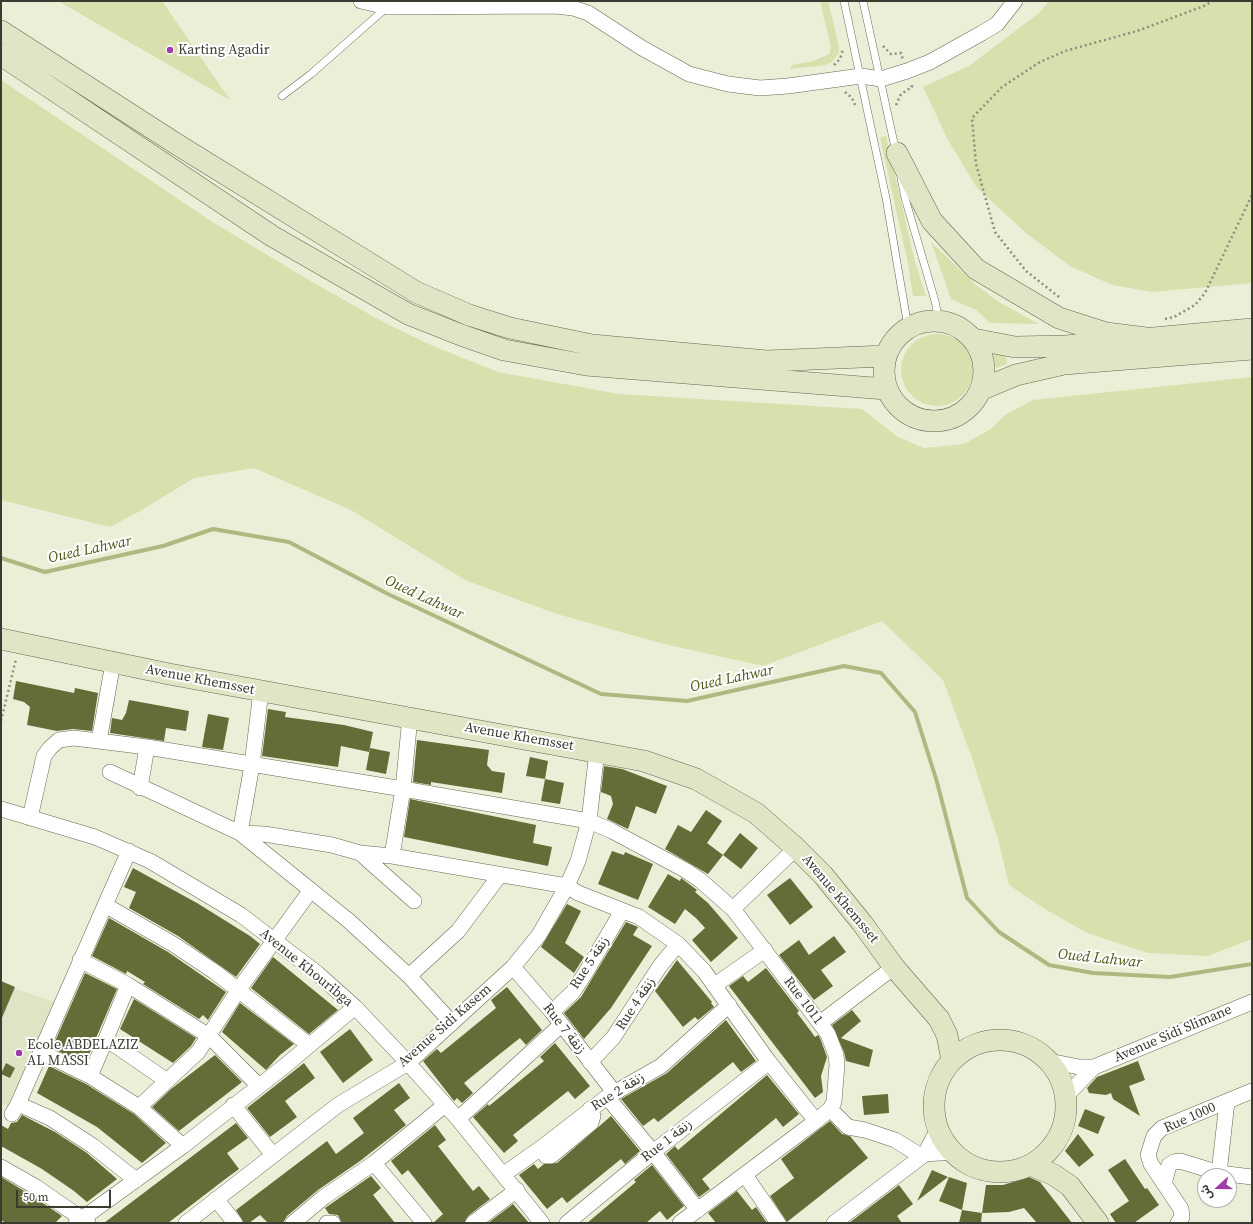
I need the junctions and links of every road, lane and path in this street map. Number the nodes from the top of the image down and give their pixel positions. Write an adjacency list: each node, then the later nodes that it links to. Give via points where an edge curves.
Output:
1 (360, 1): 6 (street)
2 (844, 1): 10 (lane)
3 (863, 1): 11 (lane)
4 (1015, 1): 11 (street, via 996,24 982,33 930,62)
5 (1213, 1): 15 (path, via 1137,31 1065,51 1040,62 1002,87 972,118 976,164 995,232 1026,271)
6 (387, 7): 7 (street); 12 (lane)
7 (586, 7): 10 (street, via 642,48 689,74 728,84 760,88 781,87)
8 (1, 31): 23 (street, via 178,145 416,292 469,315 510,328 592,346 767,361)
9 (1, 55): 24 (street, via 272,236 408,314 461,336 504,350 586,365)
10 (861, 76): 11 (street); 18 (lane)
11 (881, 79): 13 (lane)
12 (282, 96)
13 (897, 153): 16 (lane, via 905,198); 20 (street, via 932,221 976,269 1059,318 1106,333)
14 (1252, 195): 17 (path, via 1205,293 1195,305 1174,317)
15 (1064, 300)
16 (939, 320): 18 (street, via 918,322); 21 (street, via 952,323)
17 (1159, 321)
18 (908, 327): 23 (street, via 896,336)
19 (1252, 329): 20 (street)
20 (1146, 338): 21 (street, via 1030,348)
21 (973, 339): 25 (street, via 984,362)
22 (1252, 349): 25 (street, via 1064,364 1016,375)
23 (885, 356): 24 (street, via 883,374)
24 (886, 389): 25 (street, via 904,412 919,419 935,422 951,419 965,411)
25 (980, 390)
26 (10, 641): 27 (street, Avenue Khemsset); 30 (path)
27 (113, 663): 28 (street, Avenue Khemsset); 31 (street)
28 (261, 691): 29 (street, Avenue Khemsset); 34 (street)
29 (410, 717): 33 (street, Avenue Khemsset); 37 (street)
30 (1, 721)
31 (99, 741): 32 (street, Rue 1011); 39 (street, Rue 1011, via 66,738 50,748 41,765)
32 (147, 747): 34 (street, Rue 1011); 36 (street)
33 (597, 752): 40 (street, Avenue Sidi Kasem); 42 (street, Avenue Khemsset, via 644,760 696,779 756,813)
34 (252, 765): 37 (street, Rue 1011); 41 (street)
35 (110, 772): 36 (street)
36 (140, 788): 41 (street)
37 (404, 789): 40 (street, Rue 1011); 45 (street)
38 (1, 809): 39 (street, Avenue Khouribga)
39 (30, 818): 43 (street, Avenue Khouribga, via 95,837)
40 (589, 821): 47 (street, Avenue Sidi Kasem, via 578,861); 51 (street, Rue 1011, via 684,870 700,880)
41 (240, 833): 44 (street, via 264,834 332,845); 48 (street)
42 (796, 848): 51 (street); 58 (street, Avenue Khemsset, via 823,875)
43 (129, 851): 50 (street); 53 (street, Avenue Khouribga, via 241,915)
44 (360, 853): 45 (street); 49 (street)
45 (392, 856): 46 (street)
46 (500, 875): 47 (street); 59 (street, via 458,931)
47 (567, 886): 52 (street, via 578,894); 57 (street, Avenue Sidi Kasem, via 539,934)
48 (311, 890): 53 (street); 59 (street, via 349,920)
49 (414, 901)
50 (105, 905): 56 (street); 62 (street, via 173,944)
51 (733, 909): 55 (street, Rue 1011)
52 (622, 910): 54 (street, via 650,923); 66 (street, Rue 5 زنقة, via 586,972 572,992)
53 (274, 941): 62 (street); 65 (street, Avenue Khouribga, via 317,973)
54 (678, 944): 61 (street); 78 (street, Rue 4 زنقة, via 660,966 613,1038)
55 (765, 950): 61 (street); 69 (street, Rue 1011)
56 (80, 960): 60 (street); 75 (street)
57 (513, 967): 66 (street, Rue 7 زنقة); 68 (street, Avenue Sidi Kasem)
58 (894, 967): 67 (street, Avenue Khemsset); 69 (street)
59 (408, 976): 68 (street)
60 (128, 985): 71 (street); 72 (street)
61 (715, 985): 64 (street)
62 (239, 989): 71 (street); 74 (street)
63 (1252, 1002): 81 (street, Avenue Sidi Slimane)
64 (730, 1005): 79 (street); 86 (street, Rue 2 زنقة, via 661,1066)
65 (355, 1007): 74 (street); 80 (street, Avenue Khouribga)
66 (552, 1012): 70 (street, Rue 7 زنقة)
67 (940, 1019): 73 (street, Avenue Khemsset, via 965,1033); 76 (street, Avenue Khemsset, via 947,1035)
68 (452, 1023): 80 (street, Avenue Sidi Kasem)
69 (820, 1023): 92 (street, Rue 1011, via 828,1034 836,1055 834,1102)
70 (561, 1025): 78 (street, Rue 7 زنقة); 93 (street)
71 (209, 1036): 83 (street, via 186,1064); 84 (street)
72 (106, 1039): 82 (street); 83 (street)
73 (990, 1040): 76 (street, via 972,1045); 77 (street, via 1016,1041 1036,1050)
74 (309, 1045): 84 (street)
75 (40, 1052): 82 (street); 111 (street, via 15,1109 50,1118 93,1146)
76 (952, 1060): 95 (street, via 935,1087 933,1105)
77 (1049, 1061): 81 (street, Avenue Sidi Slimane, via 1079,1068); 87 (street, via 1063,1084)
78 (590, 1062): 86 (street, Rue 7 زنقة)
79 (768, 1062): 94 (street); 98 (street, Rue 1 زنقة)
80 (408, 1063): 89 (street, Avenue Khouribga); 100 (street, Avenue Sidi Kasem, via 338,1105)
81 (1094, 1067): 87 (street, Avenue Sidi Slimane)
82 (90, 1076): 91 (street)
83 (166, 1080): 91 (street)
84 (259, 1086): 90 (street)
85 (1252, 1091): 88 (street, Rue 1000)
86 (610, 1095): 98 (street, Rue 7 زنقة); 107 (street, Rue 2 زنقة)
87 (1065, 1097): 96 (street, via 1064,1123)
88 (1227, 1102): 106 (street); 112 (street, Rue 1000, via 1162,1128 1154,1136 1148,1156)
89 (445, 1105): 93 (street, Avenue Khouribga); 102 (street)
90 (233, 1106): 97 (street); 100 (street)
91 (139, 1107): 97 (street)
92 (830, 1109): 94 (street); 101 (street, via 848,1127 895,1140)
93 (458, 1119): 107 (street, Avenue Khouribga)
94 (816, 1121): 108 (street)
95 (938, 1129): 99 (street, via 942,1140); 101 (street)
96 (1057, 1141): 103 (street, via 1044,1156); 113 (street)
97 (182, 1146): 111 (street)
98 (653, 1152): 116 (street, Rue 7 زنقة); 126 (street, Rue 1 زنقة)
99 (952, 1152): 101 (street); 103 (street, via 957,1158 978,1169 1001,1173)
100 (273, 1155): 115 (street, Avenue Sidi Kasem)
101 (923, 1155): 129 (street)
102 (374, 1163): 118 (street, via 324,1197); 123 (street)
103 (1031, 1165): 113 (street, via 1054,1175)
104 (1, 1167): 117 (street, via 36,1187)
105 (1203, 1168): 112 (street, via 1180,1161 1174,1162 1169,1165)
106 (1220, 1168)
107 (504, 1174): 114 (street, Avenue Khouribga)
108 (745, 1174): 116 (street); 128 (street)
109 (1237, 1175): 110 (street)
110 (1252, 1177)
111 (136, 1180): 117 (street)
112 (1164, 1184): 131 (street, Rue 1000, via 1181,1209 1182,1217)
113 (1070, 1186): 130 (street)
114 (517, 1190): 124 (street); 125 (street, Avenue Khouribga)
115 (216, 1199): 119 (street, Avenue Sidi Kasem); 120 (street)
116 (698, 1210): 127 (street)
117 (82, 1221)
118 (301, 1221)
119 (186, 1223)
120 (235, 1223)
121 (327, 1223): 122 (street)
122 (333, 1223)
123 (424, 1223)
124 (473, 1223)
125 (542, 1223)
126 (567, 1223)
127 (680, 1223)
128 (778, 1223)
129 (834, 1223)
130 (1098, 1223)
131 (1178, 1223)

